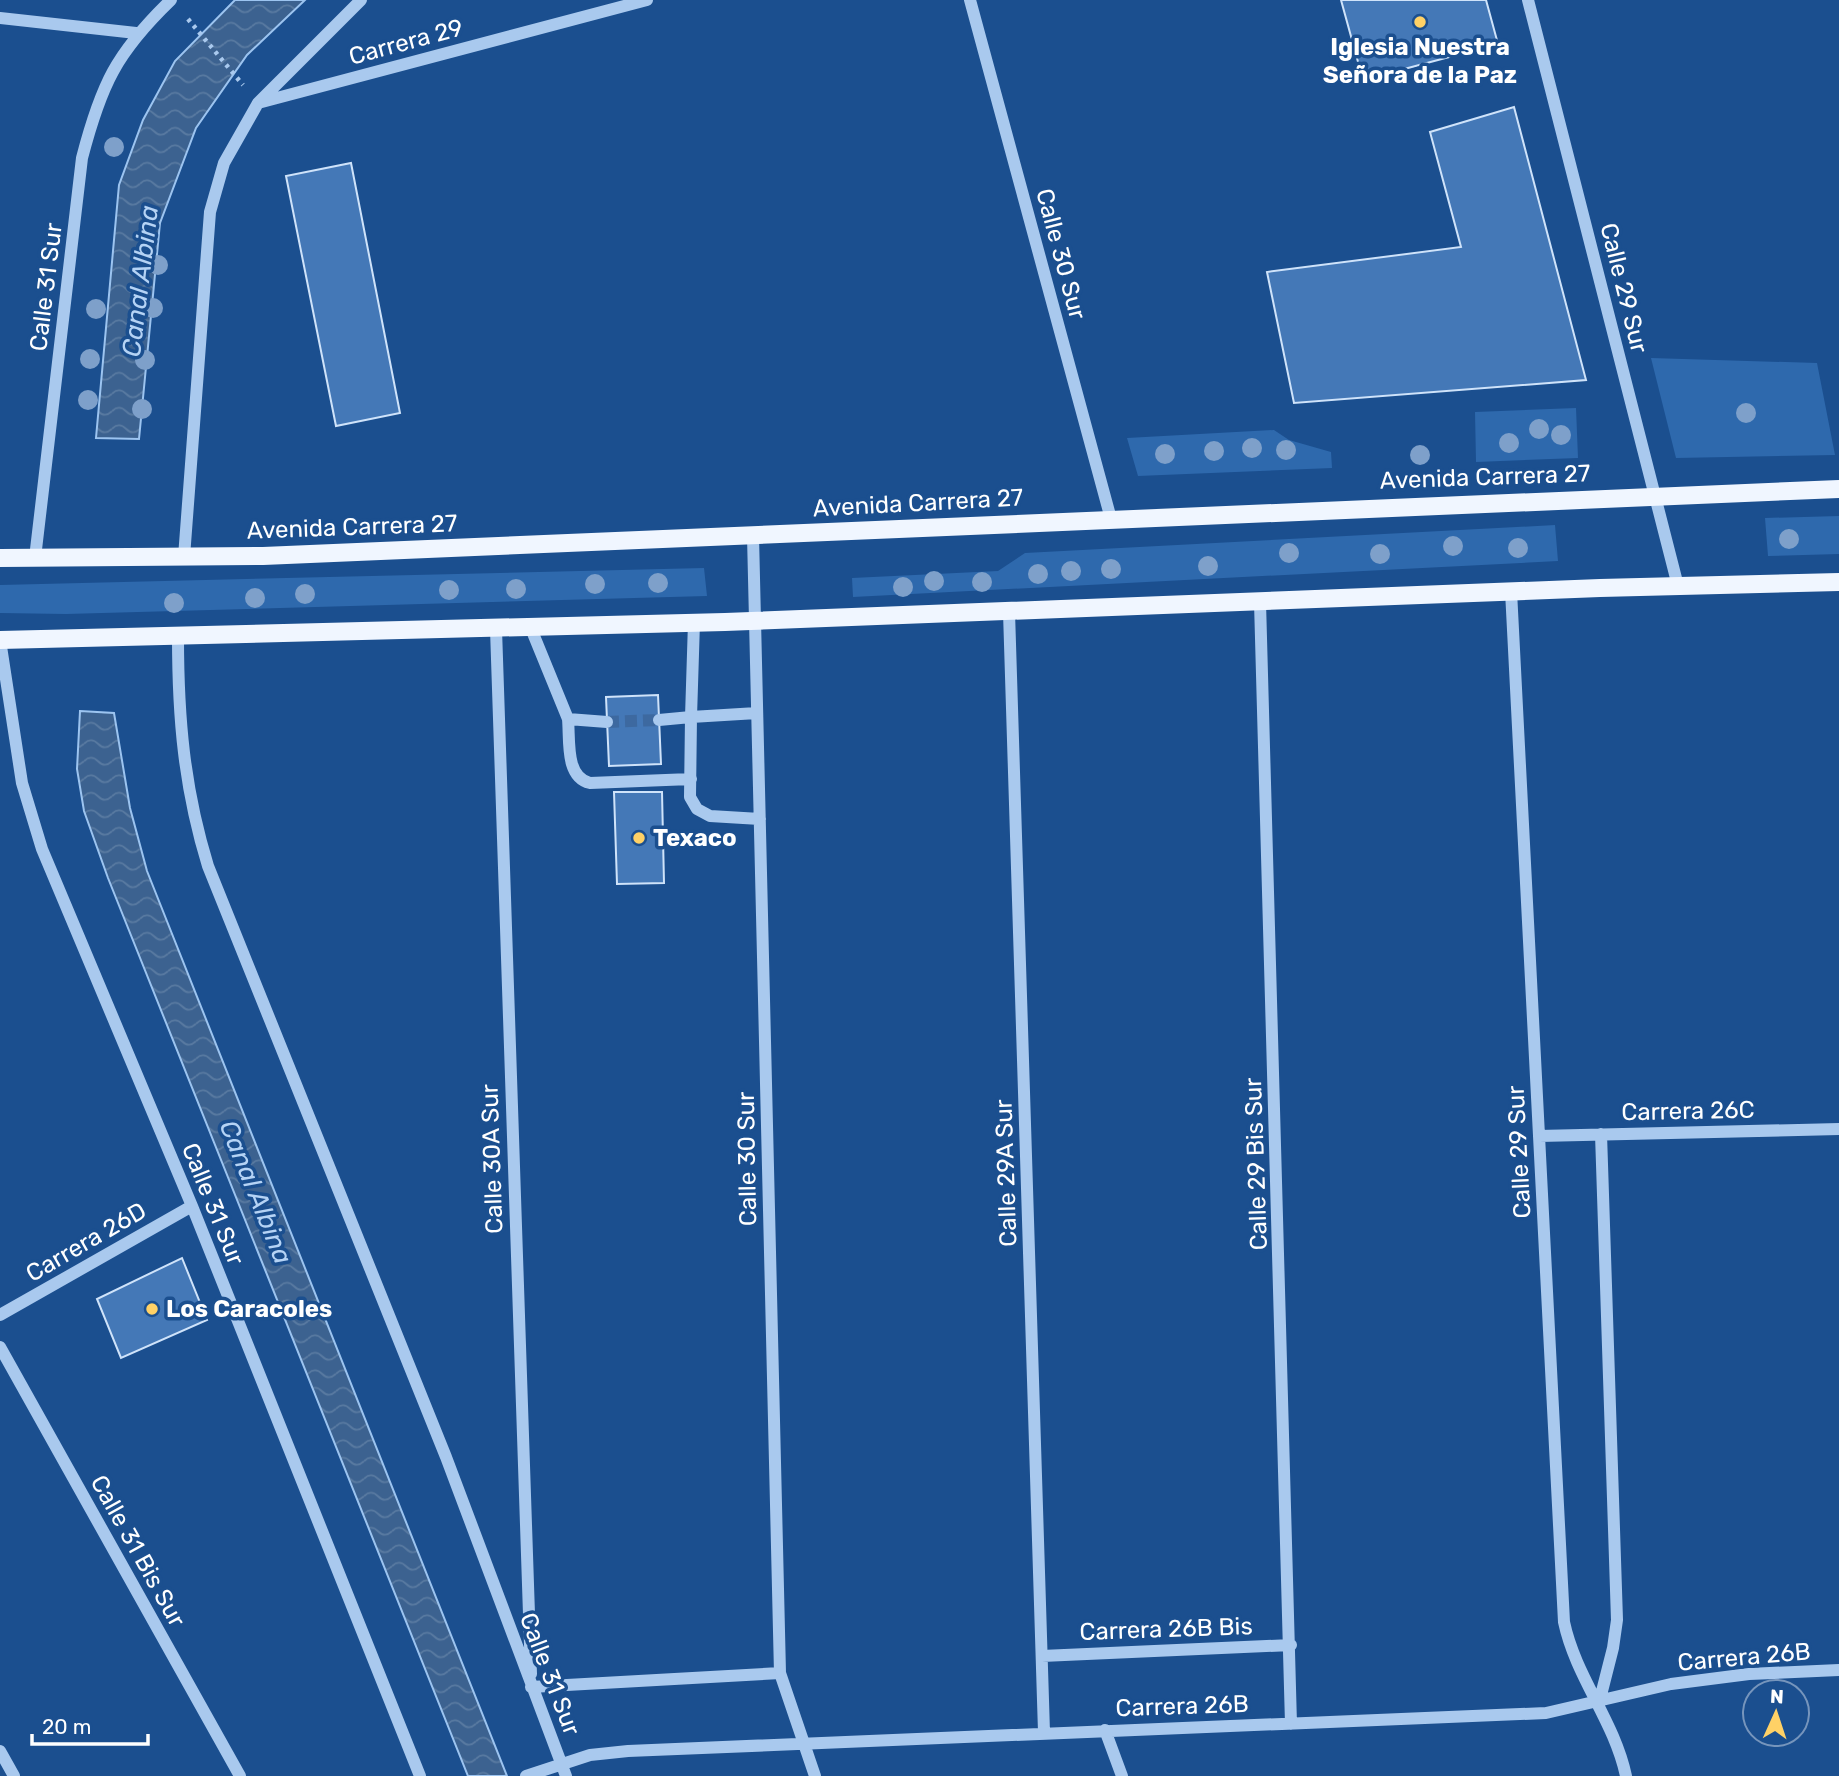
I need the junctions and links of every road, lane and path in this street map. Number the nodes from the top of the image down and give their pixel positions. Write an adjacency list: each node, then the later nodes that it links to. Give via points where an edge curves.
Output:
1 (171, 0): 8 (street, Calle 31 Sur)
2 (361, 0): 10 (street)
3 (647, 0): 10 (street, Carrera 29)
4 (970, 0): 13 (street, Calle 30 Sur)
5 (1528, 0): 12 (street, Calle 29 Sur)
6 (0, 18): 8 (street)
7 (199, 29): 9 (path)
8 (136, 33): 17 (street, Calle 31 Sur, via 99,99 82,158)
9 (236, 78)
10 (258, 103): 15 (street, via 224,163 210,212)
11 (1839, 489): 12 (main road, Avenida Carrera 27)
12 (1656, 496): 13 (main road, Avenida Carrera 27); 19 (street, Calle 29 Sur)
13 (1111, 519): 14 (main road, Avenida Carrera 27)
14 (753, 536): 15 (main road, Avenida Carrera 27); 23 (street, Calle 30 Sur)
15 (184, 557): 17 (main road, Avenida Carrera 27)
16 (0, 558): 17 (main road, Avenida Carrera 27)
17 (35, 558)
18 (1839, 582): 19 (main road)
19 (1678, 586): 20 (main road)
20 (1511, 591): 21 (main road); 38 (street, Calle 29 Sur)
21 (1260, 602): 22 (main road); 42 (street, Calle 29 Bis Sur)
22 (1009, 612): 23 (main road); 43 (street, Calle 29A Sur)
23 (755, 620): 24 (main road); 29 (street, Calle 30 Sur)
24 (694, 622): 25 (main road); 30 (street)
25 (530, 626): 26 (main road); 31 (street)
26 (496, 629): 27 (main road); 46 (street, Calle 30A Sur)
27 (178, 637): 28 (main road); 46 (street, Calle 31 Sur, via 179,727 188,792 208,866 446,1457)
28 (0, 640): 39 (street, Calle 31 Sur, via 22,783 34,825)
29 (757, 713): 30 (street); 35 (street, Calle 30 Sur)
30 (691, 717): 32 (street); 34 (street)
31 (568, 719): 33 (street); 34 (street, via 573,774 580,781)
32 (659, 720)
33 (607, 722)
34 (691, 779): 35 (street, via 690,797 697,809 710,816)
35 (760, 819): 45 (street, Calle 30 Sur)
36 (1839, 1129): 37 (street, Carrera 26C)
37 (1601, 1134): 38 (street, Carrera 26C); 47 (street, via 1616,1620)
38 (1539, 1136): 47 (street, Calle 29 Sur, via 1564,1622 1570,1651)
39 (192, 1206): 40 (street, Carrera 26D); 56 (street, Calle 31 Sur)
40 (0, 1315)
41 (0, 1348): 55 (street, Calle 31 Bis Sur)
42 (1291, 1645): 43 (street, Carrera 26B Bis); 48 (street, Calle 29 Bis Sur)
43 (1042, 1656): 50 (street, Calle 29A Sur)
44 (1839, 1670): 47 (street, Carrera 26B, via 1671,1684)
45 (780, 1673): 46 (street); 51 (street, Calle 30 Sur)
46 (531, 1687): 53 (street, Calle 31 Sur)
47 (1599, 1703): 48 (street, Carrera 26B, via 1488,1717); 61 (street, Calle 29 Sur, via 1619,1746)
48 (1291, 1724): 49 (street, Carrera 26B)
49 (1105, 1730): 50 (street, Carrera 26B); 60 (street)
50 (1044, 1732): 51 (street, Carrera 26B)
51 (802, 1743): 53 (street, Carrera 26B, via 628,1751); 59 (street, Calle 30 Sur)
52 (0, 1751): 54 (street)
53 (561, 1763): 57 (street, Carrera 26B); 58 (street, Calle 31 Sur)
54 (14, 1776)
55 (240, 1776)
56 (420, 1776)
57 (526, 1776)
58 (566, 1776)
59 (815, 1776)
60 (1122, 1776)
61 (1626, 1776)

